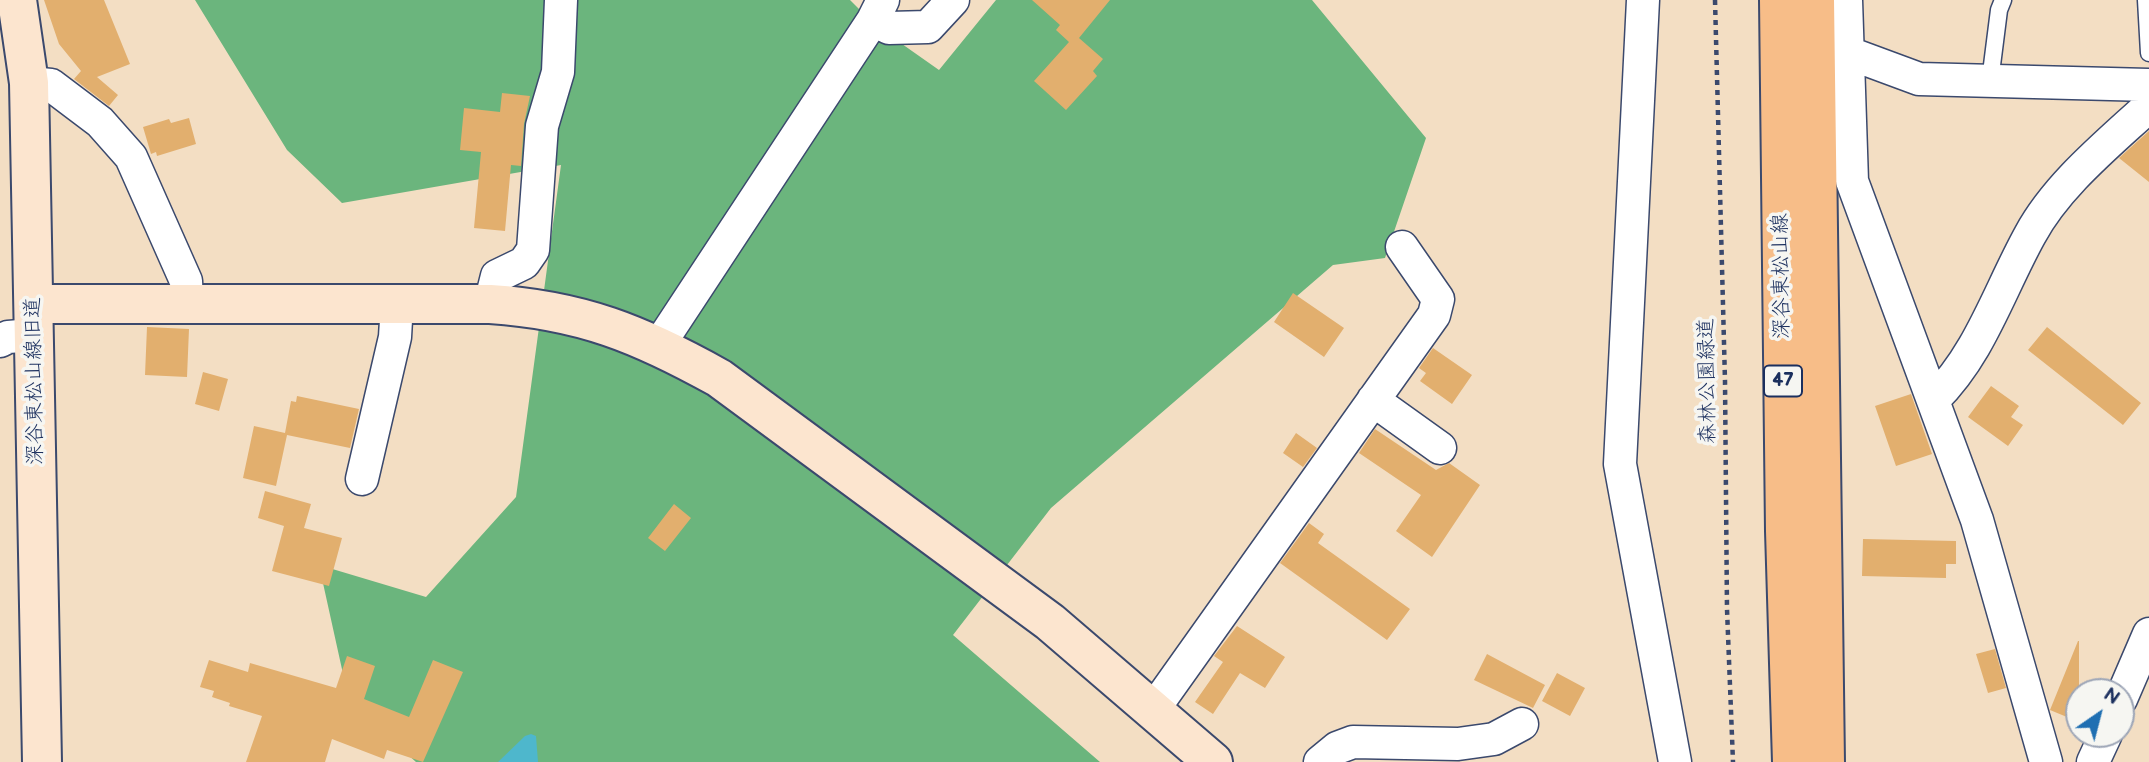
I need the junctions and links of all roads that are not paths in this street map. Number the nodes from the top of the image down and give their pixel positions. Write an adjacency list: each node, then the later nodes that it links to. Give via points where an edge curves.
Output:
1 (18, 0): 14 (street, 深谷東松山線旧道)
2 (561, 0): 20 (street, via 558,72 542,126 533,250 524,263 497,276)
3 (953, 0): 10 (street, via 928,27 889,28)
4 (1643, 0): 34 (street, via 1620,464)
5 (1779, 0): 35 (main road, 深谷東松山線 / 47)
6 (1815, 0): 36 (main road, 深谷東松山線 / 47)
7 (1846, 0): 11 (street)
8 (2003, 0): 13 (lane)
9 (2146, 0): 12 (lane)
10 (878, 10): 22 (street)
11 (1846, 52): 13 (street, via 1919,79); 24 (street, via 1852,181)
12 (2149, 53)
13 (1990, 81): 15 (street)
14 (29, 83): 19 (street, via 51,85 100,122 131,157 186,281); 21 (street, 深谷東松山線旧道)
15 (2149, 85)
16 (2149, 106): 24 (street, via 2058,196 2031,233 1955,379)
17 (1402, 247): 23 (street, via 1438,299 1434,315)
18 (397, 303): 19 (street); 20 (street); 26 (street, via 395,337)
19 (187, 304): 21 (street)
20 (490, 304): 22 (street, via 536,307 591,319)
21 (23, 327): 31 (street, 深谷東松山線旧道)
22 (659, 345): 29 (street, via 719,378 1050,622)
23 (1373, 400): 25 (street); 29 (street)
24 (1934, 400): 37 (street, via 1977,520)
25 (1440, 448)
26 (362, 479)
27 (2149, 634): 28 (street)
28 (2130, 678)
29 (1153, 710): 32 (street)
30 (1522, 724): 33 (street, via 1494,739 1458,744 1353,742)
31 (42, 762)
32 (1213, 762)
33 (1320, 762)
34 (1675, 762)
35 (1792, 762)
36 (1825, 762)
37 (2046, 762)

